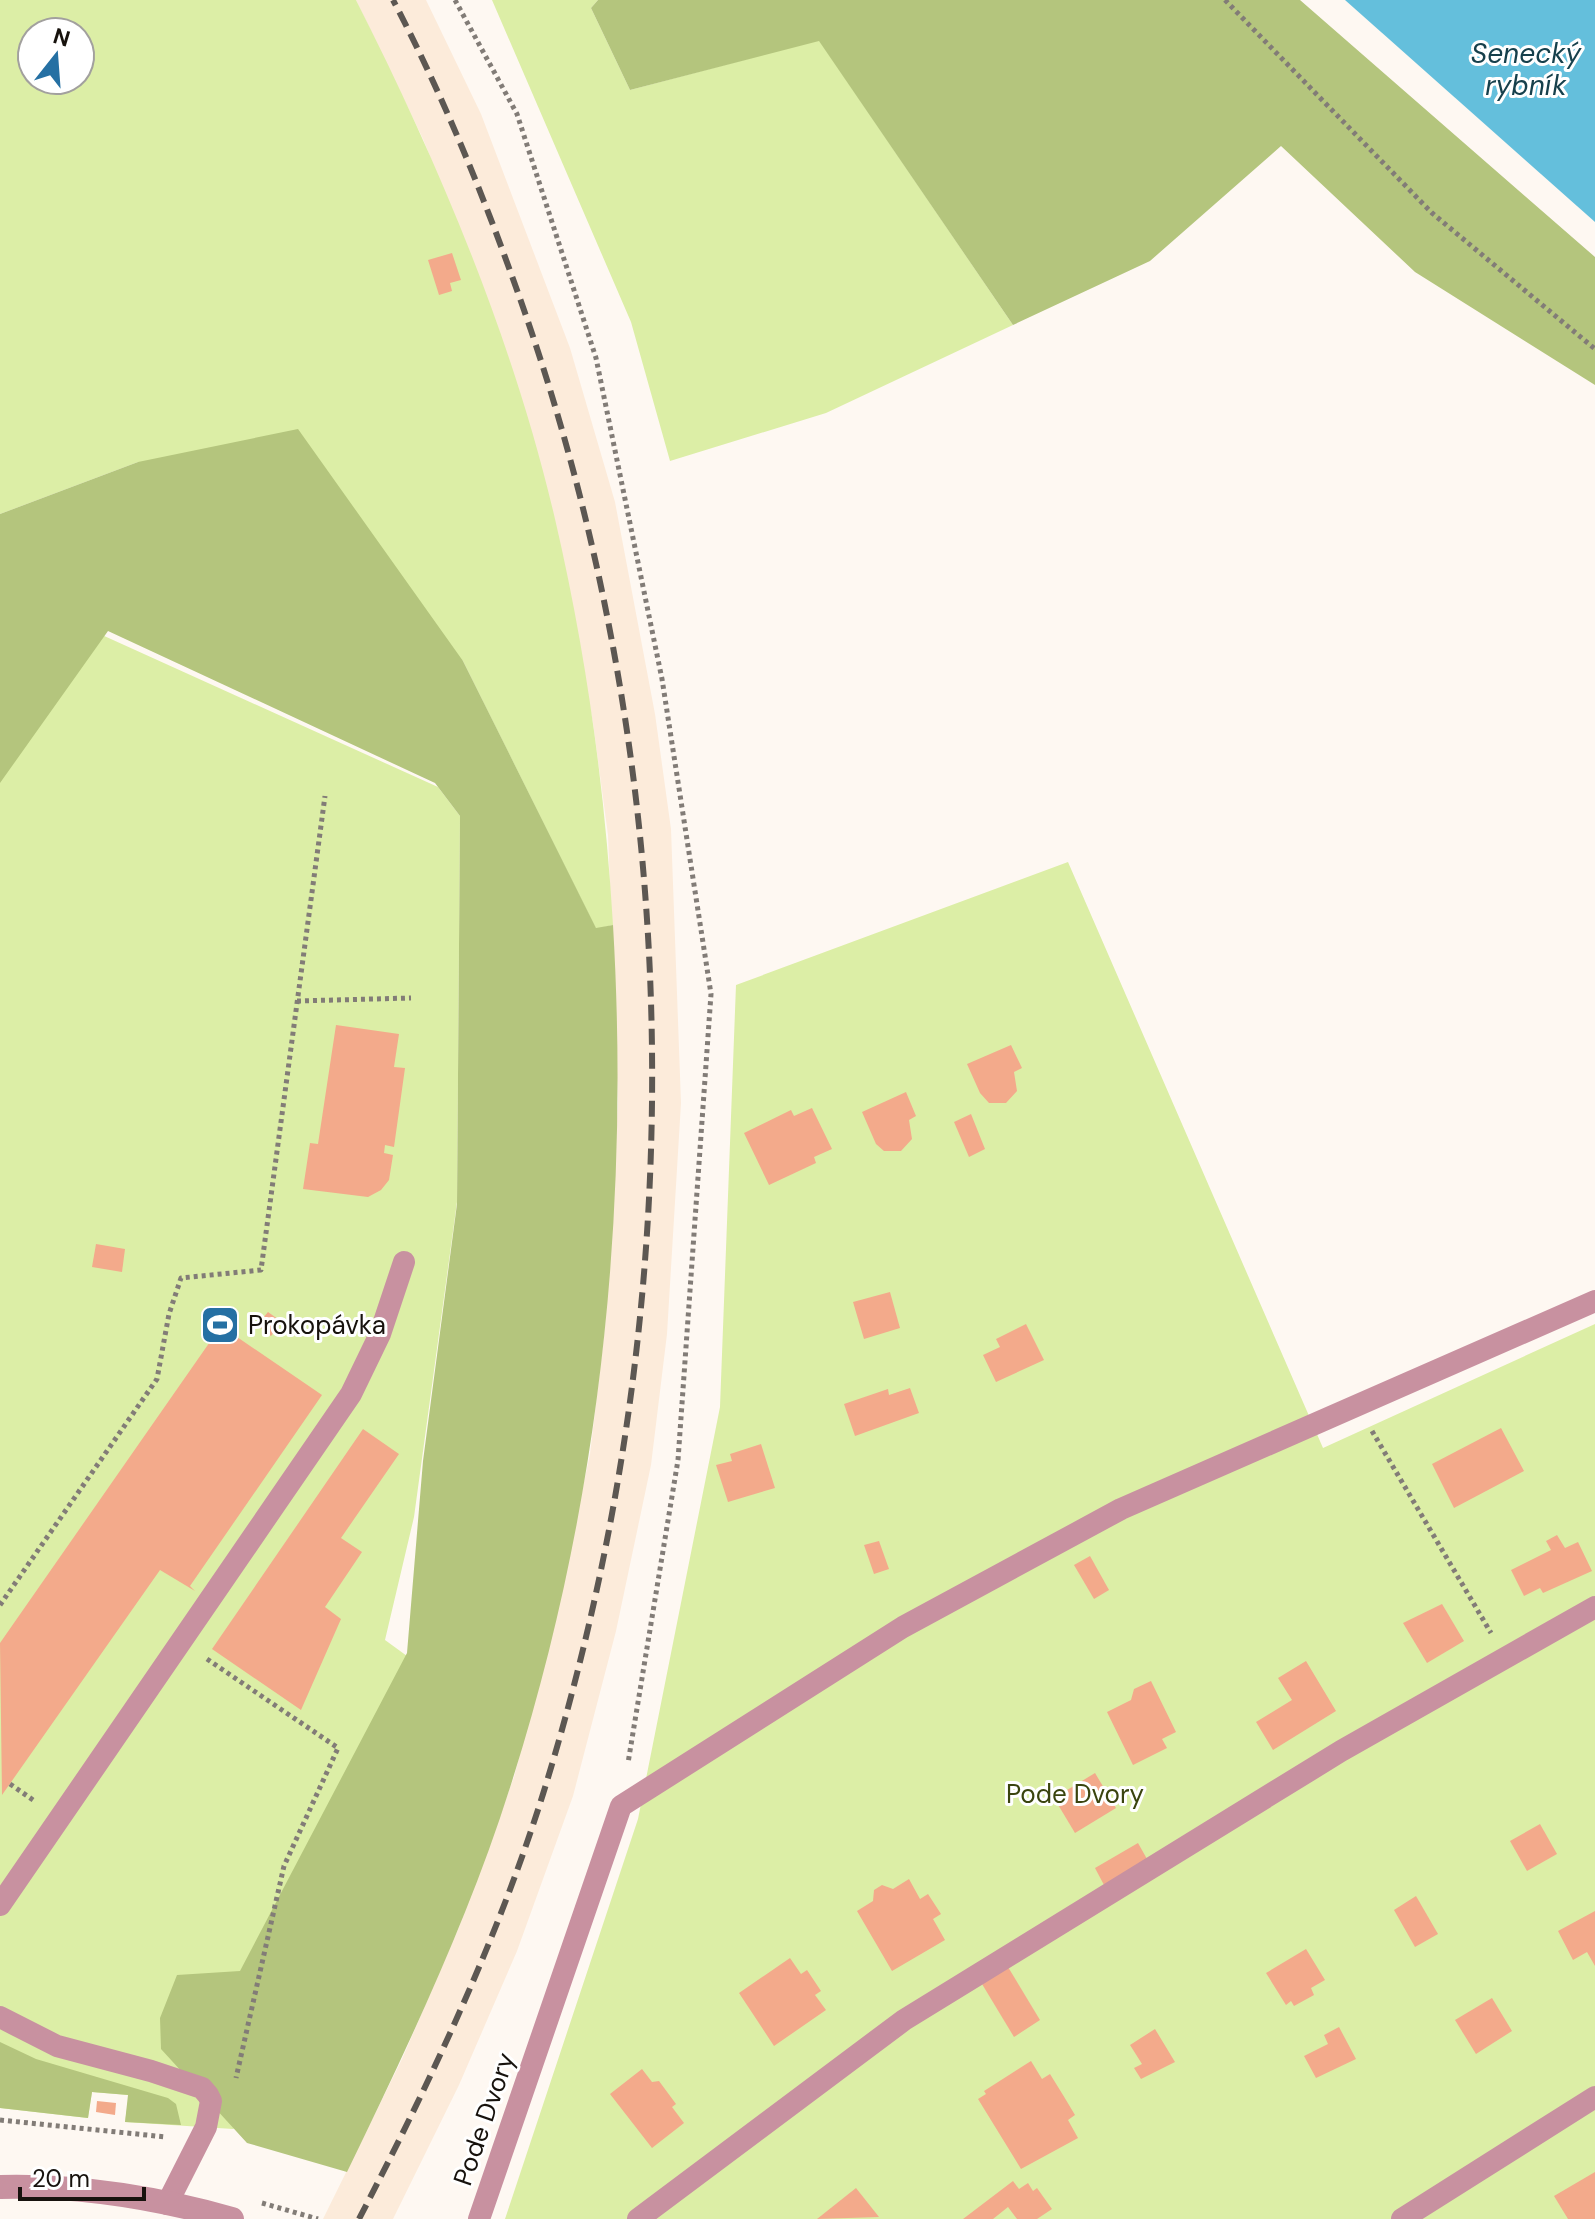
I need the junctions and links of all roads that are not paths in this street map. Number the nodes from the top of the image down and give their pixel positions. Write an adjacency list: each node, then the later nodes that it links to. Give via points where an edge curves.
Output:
1 (404, 1262): 4 (lane, via 380,1334 351,1394)
2 (1595, 1301): 10 (lane, Pode Dvory, via 1121,1509 917,1620 621,1806)
3 (1595, 1607): 11 (lane, via 1341,1751 904,2020)
4 (0, 1905)
5 (0, 2017): 8 (lane, via 57,2046 202,2088 211,2101 206,2127)
6 (1595, 2097): 12 (lane)
7 (0, 2187): 8 (street, via 50,2186)
8 (167, 2204): 9 (street)
9 (221, 2216)
10 (479, 2219)
11 (638, 2219)
12 (1402, 2219)

